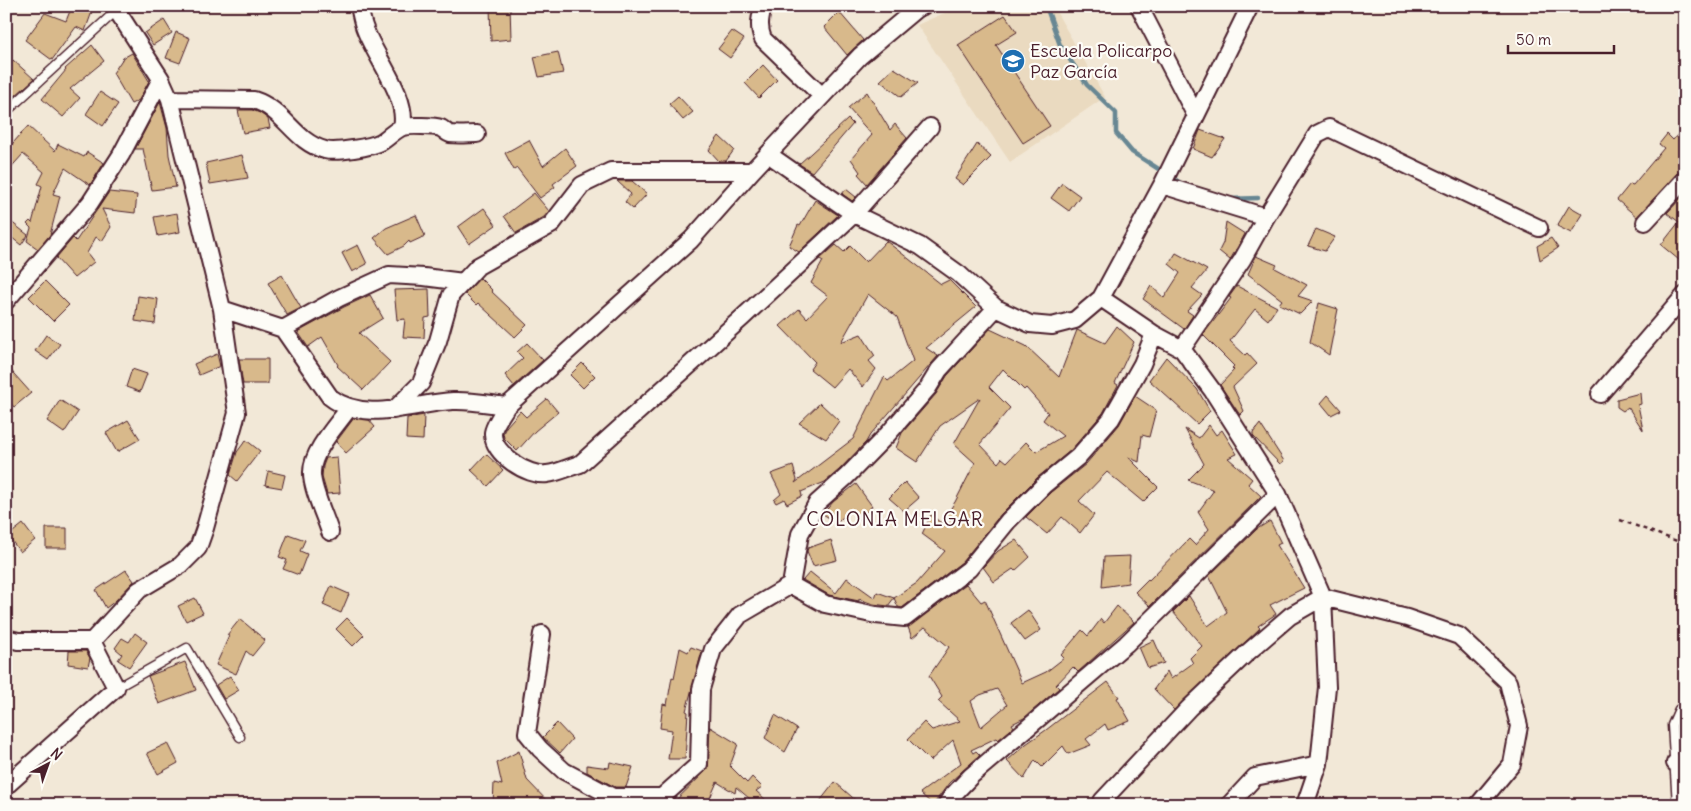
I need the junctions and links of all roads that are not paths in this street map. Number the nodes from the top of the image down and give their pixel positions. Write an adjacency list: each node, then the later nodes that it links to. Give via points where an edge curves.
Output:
1 (359, 6): 12 (street, via 365,29 400,99 404,117)
2 (763, 6): 8 (street, via 759,29 763,39)
3 (1250, 6): 11 (street)
4 (917, 7): 8 (street, via 860,56)
5 (116, 8): 7 (street); 10 (lane)
6 (1145, 10): 11 (street)
7 (161, 79): 9 (street); 24 (street, via 90,203)
8 (822, 96): 15 (street)
9 (170, 99): 12 (street, via 254,100 275,110 300,137 326,151 340,152 379,143); 28 (street)
10 (6, 112)
11 (1196, 116): 18 (street)
12 (402, 127): 14 (street, via 434,126 448,134)
13 (930, 127): 19 (street)
14 (477, 134)
15 (768, 154): 16 (street); 19 (street)
16 (752, 171): 23 (street, via 611,171 582,185 551,225 478,266); 33 (street, via 692,240)
17 (1685, 179): 21 (street)
18 (1162, 184): 20 (street); 26 (street)
19 (854, 214): 27 (street, via 920,246 959,274); 33 (street, via 580,464 546,475 523,469 510,461 496,446 493,433)
20 (1266, 217): 22 (street, via 1317,134 1328,128); 31 (street, via 1242,260)
21 (1645, 222)
22 (1539, 228)
23 (463, 282): 29 (street, via 389,275); 35 (street, via 451,295 422,382)
24 (8, 294)
25 (1685, 295): 32 (street)
26 (1100, 298): 27 (street, via 1075,320 1052,326 1030,324); 30 (street)
27 (996, 308): 38 (street, via 939,370 928,388 888,434 817,503 800,534)
28 (222, 309): 29 (street); 42 (street, via 236,413 198,548 181,565 139,590)
29 (283, 329): 34 (street, via 330,397)
30 (1154, 334): 31 (street); 38 (street, via 1112,420 1008,521 969,569 905,618 825,604)
31 (1182, 349): 36 (street)
32 (1600, 394)
33 (506, 406): 35 (street, via 454,401)
34 (349, 408): 35 (street); 37 (street, via 317,453 312,470)
35 (394, 410)
36 (1278, 494): 39 (street); 51 (street, via 1126,644 971,776)
37 (330, 532)
38 (791, 585): 49 (street, via 740,615 714,648 701,688 699,764)
39 (1323, 596): 46 (street, via 1327,688); 50 (street, via 1290,616 1247,653 1189,708); 54 (street, via 1407,618 1459,636 1508,682 1519,726 1512,764)
40 (542, 634): 49 (street, via 527,733 564,771 612,797)
41 (6, 638): 42 (street, via 18,641)
42 (92, 641): 43 (street)
43 (116, 688): 45 (lane, via 187,648); 48 (street)
44 (1679, 709): 47 (lane, via 1672,725)
45 (240, 737)
46 (1319, 764): 52 (street, via 1255,777); 53 (street)
47 (1680, 765): 55 (lane)
48 (7, 784)
49 (658, 801)
50 (1102, 801)
51 (946, 805)
52 (1229, 805)
53 (1305, 805)
54 (1478, 805)
55 (1677, 805)

